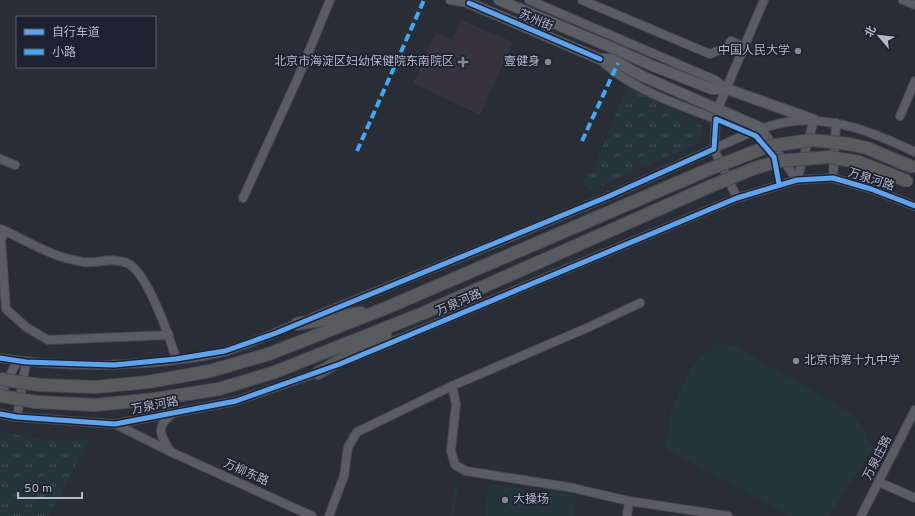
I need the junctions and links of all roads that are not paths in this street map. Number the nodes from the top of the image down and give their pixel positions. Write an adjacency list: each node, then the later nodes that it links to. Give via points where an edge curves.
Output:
1 (330, 0): 27 (street, via 298,80)
2 (450, 0): 8 (street, 苏州街)
3 (499, 0): 13 (main road, 苏州街, via 653,66 712,89)
4 (529, 0): 13 (street, 苏州街, via 715,80)
5 (582, 0): 10 (street, via 710,54 727,47 730,41)
6 (764, 0): 10 (street)
7 (903, 0): 9 (street)
8 (467, 2): 11 (main road, 苏州街)
9 (915, 5)
10 (744, 47): 13 (street)
11 (600, 59): 14 (main road, 苏州街, via 610,59 642,76); 19 (street, 苏州街, via 641,89 716,119)
12 (915, 81): 15 (street)
13 (727, 89): 14 (street); 16 (main road, 苏州街)
14 (718, 108): 18 (main road, 苏州街)
15 (900, 116)
16 (814, 120): 17 (street); 18 (street, via 793,121); 25 (street)
17 (836, 123): 20 (street, via 886,138); 24 (street)
18 (761, 128): 19 (street); 25 (street)
19 (714, 149): 28 (street); 34 (street, via 607,197)
20 (915, 152)
21 (0, 159): 22 (street)
22 (14, 165)
23 (914, 167): 32 (highway, 万泉河路, bridge, via 867,148 849,144 812,140 769,146)
24 (834, 178): 25 (street, 万泉河路); 29 (street, 万泉河路)
25 (797, 180): 28 (street, 万泉河路)
26 (911, 182): 33 (highway, 万泉河路, bridge, via 859,162 829,157 779,161 711,186)
27 (243, 198)
28 (737, 198): 40 (street, 万泉河路)
29 (915, 206)
30 (2, 230): 35 (street, via 59,256 86,262 116,261 129,264 140,275); 35 (street, via 6,308 26,328 48,340)
31 (640, 303): 42 (street)
32 (386, 308): 34 (highway); 41 (highway, 万泉河路, bridge, via 269,354 210,372 96,387)
33 (426, 312): 40 (highway); 44 (highway, 万泉河路, bridge, via 275,372 219,389 96,405 36,402)
34 (297, 324): 37 (street, via 225,351)
35 (169, 335): 37 (street)
36 (0, 358): 38 (street)
37 (176, 359): 39 (street, via 114,365)
38 (17, 361): 39 (street); 43 (street, via 4,388)
39 (26, 362): 48 (street)
40 (318, 373): 47 (street, 万泉河路, via 236,401)
41 (0, 379)
42 (452, 386): 53 (street, via 456,404 451,451 455,465 466,471 574,488); 55 (street, via 357,432 348,447 344,476)
43 (0, 387)
44 (0, 396)
45 (915, 410): 51 (street, 万泉庄路)
46 (0, 414): 48 (street, 万泉河路)
47 (173, 414): 49 (street, 万泉河路); 50 (street, via 164,420 161,426 162,437)
48 (17, 417): 49 (street, 万泉河路)
49 (115, 424): 50 (street, 万柳东路)
50 (171, 452): 54 (street, 万柳东路)
51 (879, 482): 52 (street); 58 (street, 万泉庄路)
52 (915, 498)
53 (629, 501): 56 (street); 57 (street)
54 (312, 516)
55 (329, 516)
56 (627, 516)
57 (728, 516)
58 (861, 516)

